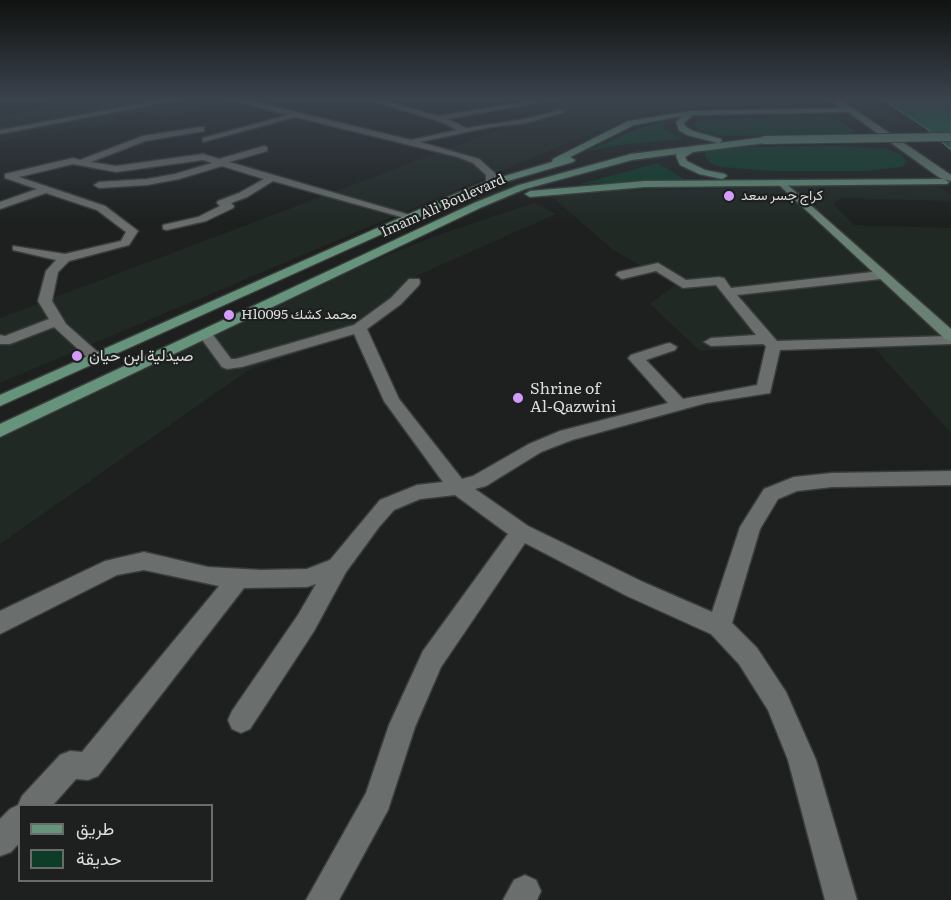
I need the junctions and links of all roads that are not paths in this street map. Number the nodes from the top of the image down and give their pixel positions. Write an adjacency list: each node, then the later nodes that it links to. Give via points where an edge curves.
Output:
1 (138, 141): 11 (street)
2 (408, 141): 8 (street)
3 (416, 141): 8 (street)
4 (596, 141): 13 (main road)
5 (718, 141): 13 (main road, Imam Ali Boulevard, via 615,150)
6 (756, 141): 9 (main road, Imam Ali Boulevard)
7 (892, 141): 16 (street)
8 (412, 142): 17 (street, via 476,161 491,174)
9 (694, 148): 16 (main road, via 680,156 683,163 702,172 729,177); 23 (main road, Imam Ali Boulevard, via 591,167 522,187)
10 (264, 149): 12 (street)
11 (82, 162): 12 (street, via 116,169 203,157); 14 (street)
12 (220, 162): 15 (street); 19 (street, via 176,177)
13 (547, 166): 17 (main road, Imam Ali Boulevard)
14 (5, 175): 20 (street)
15 (272, 178): 24 (street); 25 (street, via 222,203 229,206 202,219)
16 (945, 180): 18 (main road)
17 (491, 183): 21 (main road, Imam Ali Boulevard)
18 (782, 183): 23 (main road, via 589,187 543,192); 29 (street)
19 (99, 185)
20 (47, 189): 22 (street); 27 (street, via 101,208 132,231 125,243)
21 (449, 200): 23 (main road); 24 (main road, Imam Ali Boulevard)
22 (0, 206)
23 (475, 207): 34 (main road, Imam Ali Boulevard)
24 (412, 217): 40 (main road, Imam Ali Boulevard)
25 (167, 227)
26 (17, 248): 27 (street)
27 (65, 258): 32 (street, via 52,272 45,301)
28 (622, 275): 31 (street, via 658,267 684,284)
29 (881, 275): 31 (street); 35 (street)
30 (414, 282): 33 (street, via 396,301)
31 (721, 283): 38 (street)
32 (57, 321): 36 (street, via 5,341); 40 (street)
33 (359, 328): 34 (street, via 237,364 227,364); 45 (street, via 392,401)
34 (205, 334): 43 (main road, Imam Ali Boulevard)
35 (951, 338): 38 (street)
36 (0, 339)
37 (711, 342): 38 (street)
38 (770, 342): 42 (street, via 764,389)
39 (670, 347): 42 (street, via 636,358)
40 (96, 358): 41 (main road, Imam Ali Boulevard)
41 (0, 401)
42 (679, 405): 45 (street, via 566,435 478,481)
43 (0, 431)
44 (951, 478): 50 (street, via 832,480 794,484 771,494 750,527)
45 (458, 487): 46 (street); 47 (street, via 417,492 387,505)
46 (521, 532): 50 (street); 55 (street, via 432,659 402,725 378,800)
47 (338, 566): 48 (street, via 307,578); 51 (street, via 306,623)
48 (238, 578): 49 (street, via 208,576 144,561 113,567); 52 (street, via 88,766 70,765)
49 (0, 623)
50 (719, 626): 56 (street, via 748,656 777,701 802,760)
51 (241, 720)
52 (34, 804)
53 (18, 821): 54 (street)
54 (0, 841)
55 (322, 900)
56 (841, 900)

